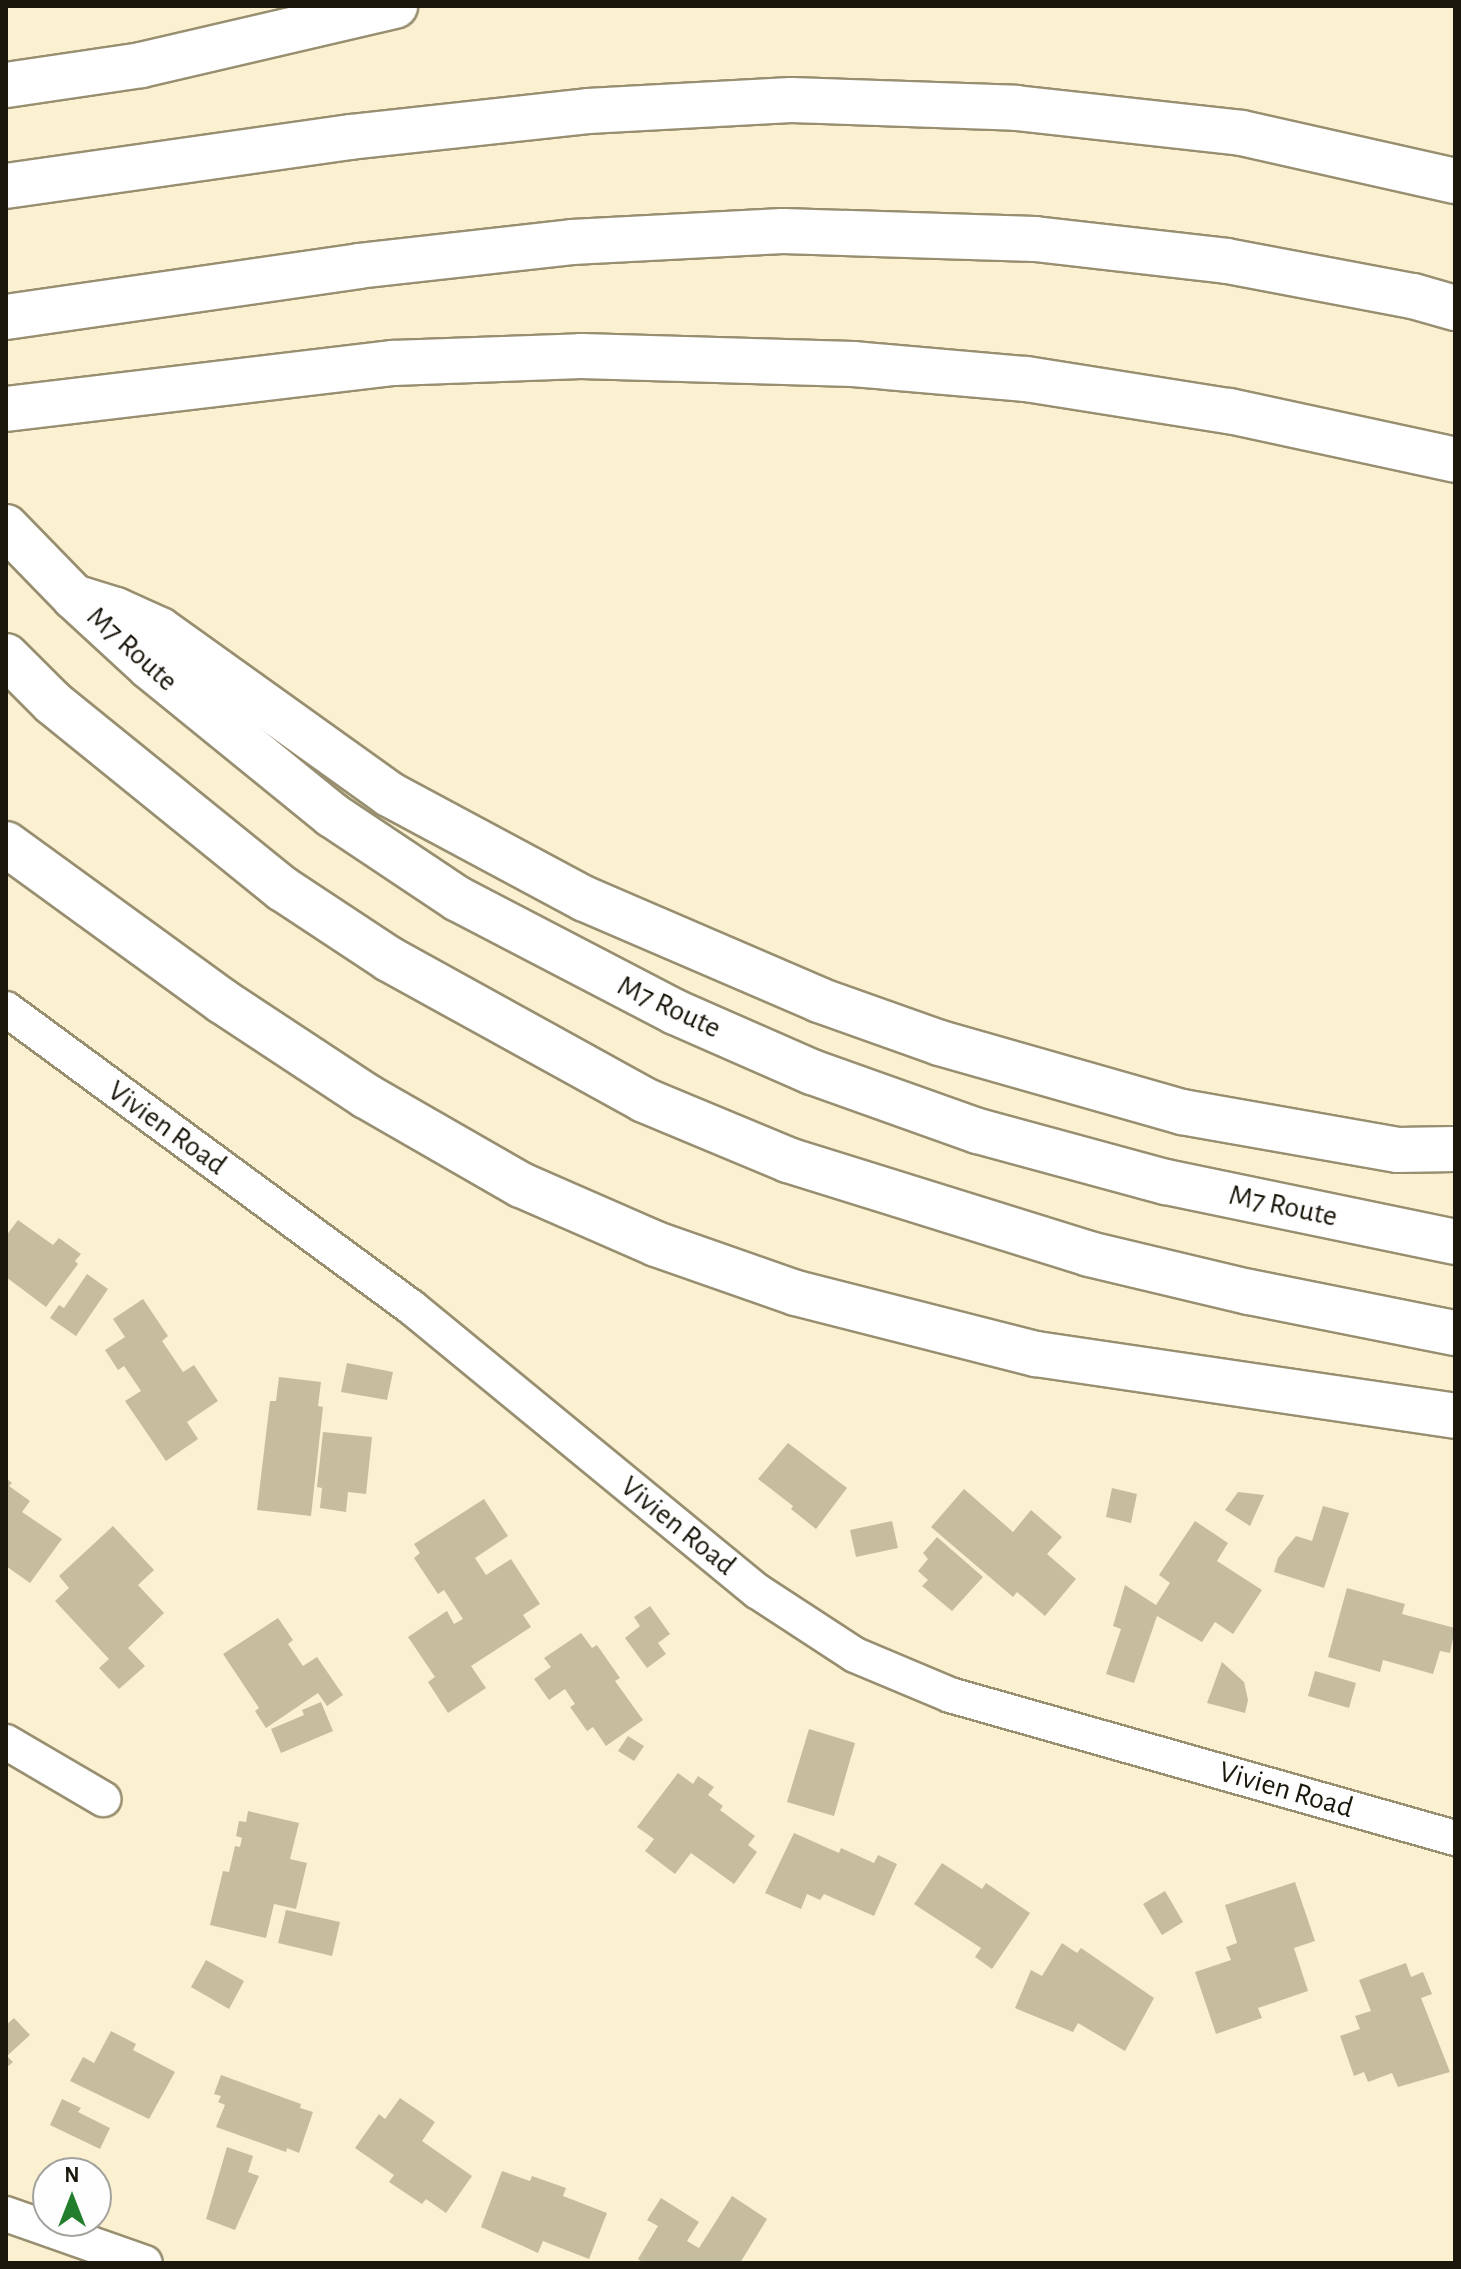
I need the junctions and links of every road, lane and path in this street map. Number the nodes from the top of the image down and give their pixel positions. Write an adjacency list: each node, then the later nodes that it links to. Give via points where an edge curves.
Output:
1 (395, 6): 2 (highway, via 141,65)
2 (6, 85)
3 (1455, 181): 4 (highway, via 1242,133 1016,108 791,100 556,114)
4 (6, 186)
5 (1455, 308): 6 (highway, via 1212,259 1035,239 783,231 572,242 358,266)
6 (6, 317)
7 (6, 409): 8 (highway, via 393,363 581,356 853,364 1026,379 1213,408)
8 (1455, 460)
9 (6, 527): 10 (highway, M7 Route)
10 (74, 597): 14 (highway, via 160,630 403,802 585,899 819,1000 940,1043 1182,1112 1398,1150); 15 (highway, M7 Route, via 227,733 332,815 458,899 675,1012 812,1072 978,1131 1166,1182)
11 (6, 656): 16 (highway, via 53,703 283,889 389,959 644,1100 788,1160 1089,1254)
12 (6, 844): 17 (highway, via 222,1001 366,1096 521,1185 656,1244 796,1293 1036,1354)
13 (6, 1009): 20 (street, Vivien Road, via 411,1307 757,1591 855,1655 950,1695)
14 (1455, 1149)
15 (1455, 1242)
16 (1455, 1333)
17 (1455, 1416)
18 (6, 1742): 19 (street)
19 (103, 1799)
20 (1455, 1838)
21 (6, 2214): 22 (street)
22 (145, 2263)

